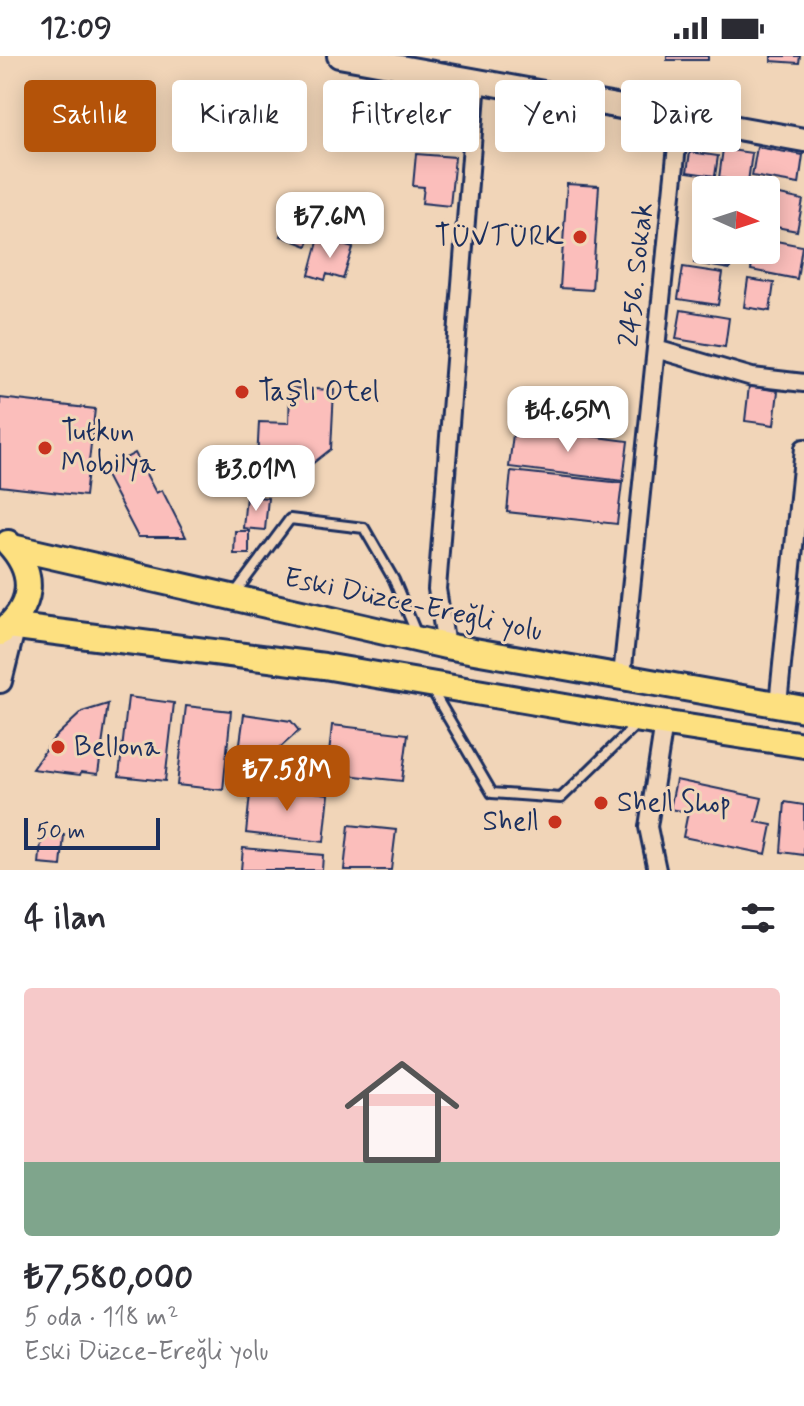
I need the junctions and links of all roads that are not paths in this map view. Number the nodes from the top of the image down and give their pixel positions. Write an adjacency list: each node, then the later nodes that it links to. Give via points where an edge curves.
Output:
1 (339, 56): 2 (street)
2 (471, 80)
3 (479, 81): 4 (street)
4 (621, 107)
5 (741, 128): 6 (street)
6 (804, 140)
7 (471, 152): 16 (street, via 437,589)
8 (676, 152): 9 (street, 2456. Sokak)
9 (656, 349): 10 (street, via 752,377); 17 (street, 2456. Sokak)
10 (804, 383)
11 (804, 448): 20 (street)
12 (6, 543): 13 (main road, Eski Düzce-Ereğli yolu); 14 (main road, via 26,569 28,586 24,605)
13 (232, 597): 15 (main road, Eski Düzce-Ereğli yolu); 15 (lane, via 290,519 364,528 394,580)
14 (9, 626): 18 (street); 19 (main road)
15 (419, 640): 16 (main road, Eski Düzce-Ereğli yolu)
16 (446, 646): 17 (main road, Eski Düzce-Ereğli yolu)
17 (622, 676): 20 (main road, Eski Düzce-Ereğli yolu)
18 (0, 681)
19 (428, 682): 22 (main road); 22 (lane, via 492,793 561,798)
20 (778, 704): 21 (main road, Eski Düzce-Ereğli yolu)
21 (804, 709)
22 (652, 722): 23 (main road); 24 (street, via 648,827)
23 (804, 745)
24 (657, 870)

